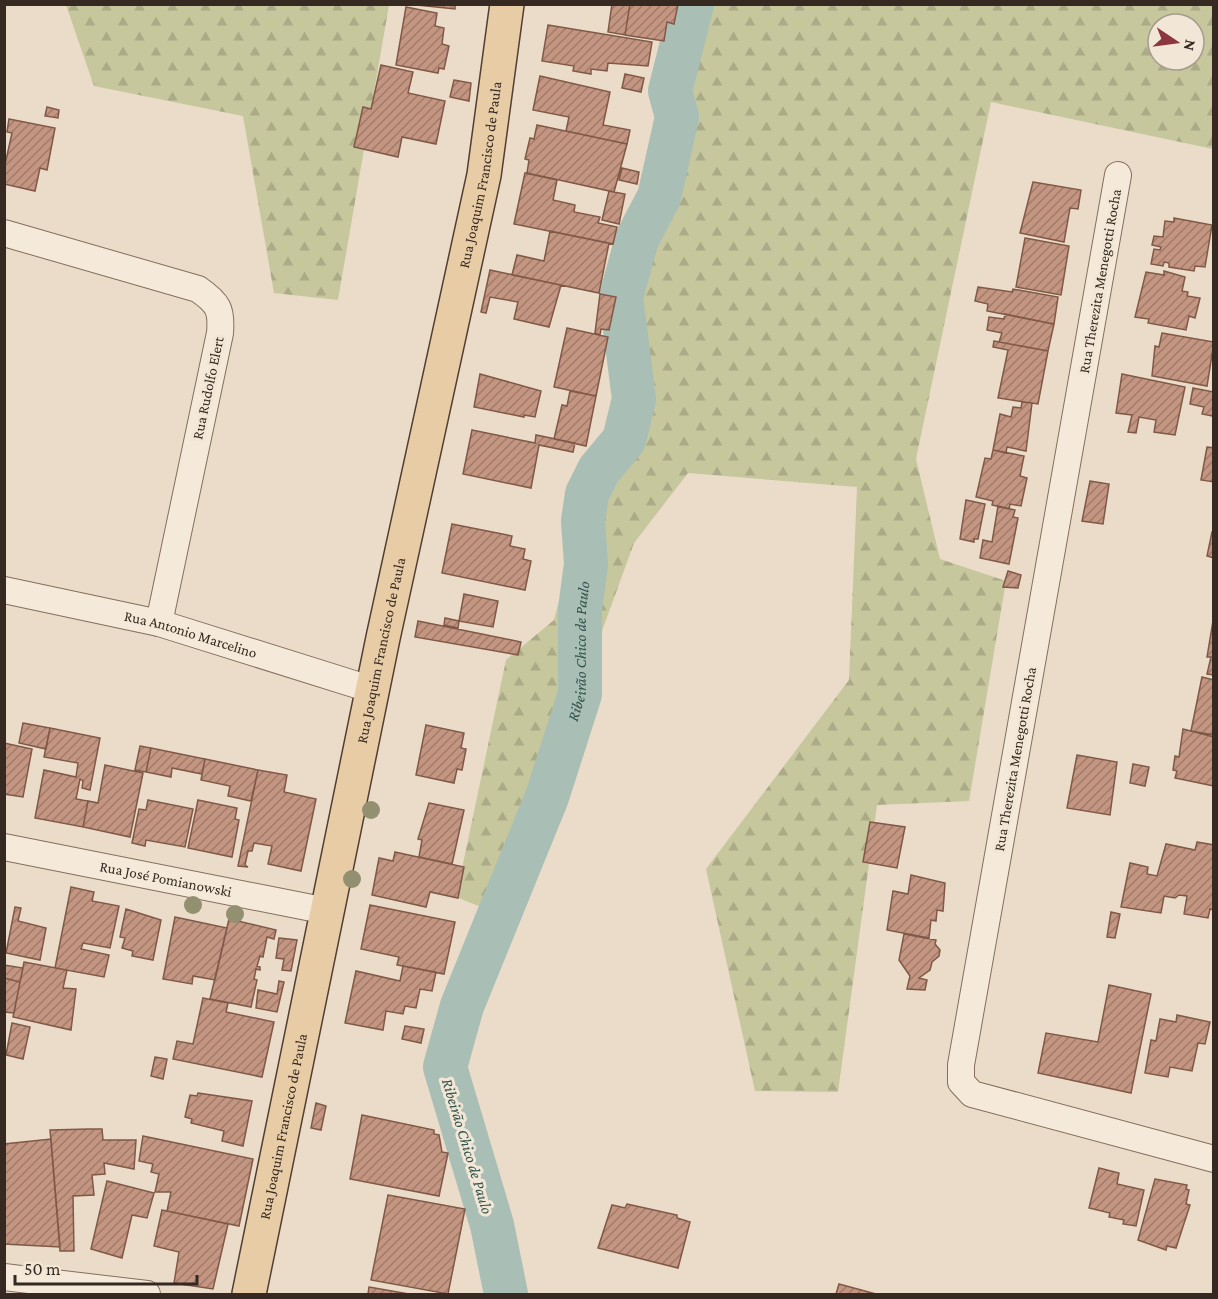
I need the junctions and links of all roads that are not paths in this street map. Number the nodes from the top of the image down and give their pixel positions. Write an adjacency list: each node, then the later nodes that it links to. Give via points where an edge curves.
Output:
1 (507, 4): 6 (main road, Rua Joaquim Francisco de Paula, via 484,175)
2 (1119, 175): 9 (street, Rua Therezita Menegotti Rocha, via 961,1082 972,1094)
3 (4, 233): 5 (street, Rua Rudolfo Elert, via 198,289 215,300 221,316 220,333)
4 (4, 590): 5 (street, Rua Antonio Marcelino)
5 (159, 623): 6 (street, Rua Antonio Marcelino)
6 (373, 690): 8 (main road, Rua Joaquim Francisco de Paula)
7 (4, 847): 8 (street, Rua José Pomianowski)
8 (327, 911): 12 (main road, Rua Joaquim Francisco de Paula)
9 (1214, 1159)
10 (4, 1277): 11 (street)
11 (147, 1294)
12 (249, 1294)

